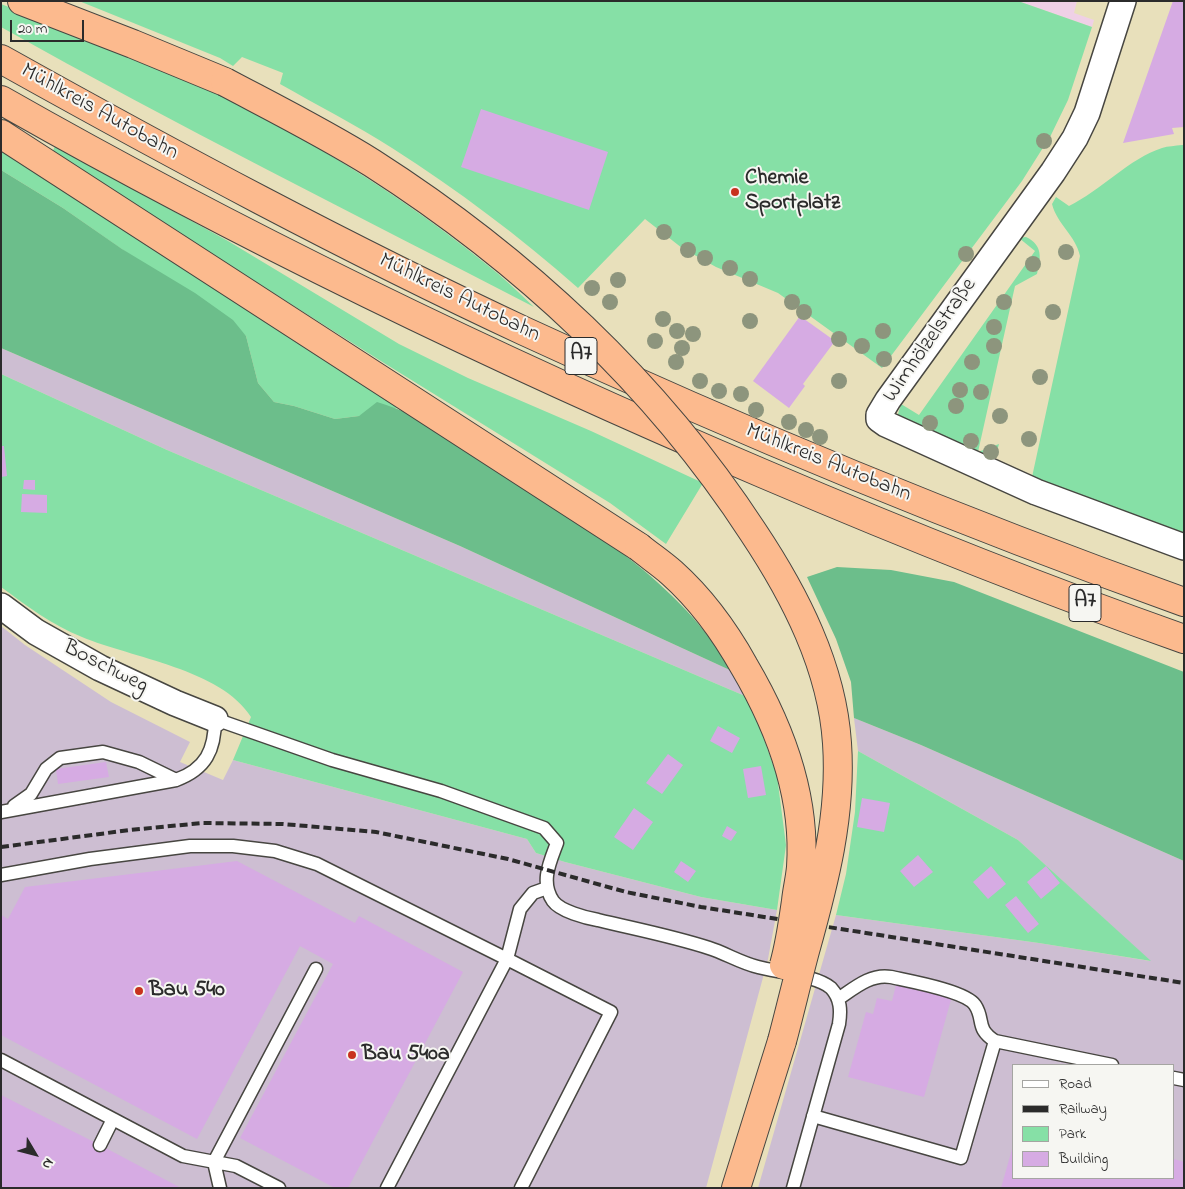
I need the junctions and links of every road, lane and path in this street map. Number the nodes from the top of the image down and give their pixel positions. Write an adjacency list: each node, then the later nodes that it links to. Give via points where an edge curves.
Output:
1 (22, 1): 18 (highway, bridge, via 225,82 372,163 486,245 572,317 641,388 708,466 780,575 816,648 825,675 837,740 839,779 830,854 821,896)
2 (1124, 1): 6 (street, Wimhölzelstraße, via 1093,96 1075,138 888,400 880,419 1036,492)
3 (1, 59): 7 (highway, Mühlkreis Autobahn / A7, via 289,215 524,330 701,411 876,484)
4 (1, 100): 9 (highway, Mühlkreis Autobahn / A7, via 205,210 511,363 853,512 1004,573)
5 (1, 134): 18 (highway, bridge, via 639,547 672,573 698,600 719,626 765,702 787,756 799,812 800,867)
6 (1184, 547)
7 (1184, 602)
8 (1, 606): 10 (street, Boschweg, via 36,632 100,668)
9 (1184, 639)
10 (215, 719): 11 (lane, via 215,736 206,761 190,775); 14 (lane, via 332,760 441,791 544,828 557,843 547,870)
11 (176, 780): 12 (lane); 12 (lane, via 139,762 103,752 60,758 46,770 31,794)
12 (5, 811)
13 (1, 875): 15 (lane, via 190,846 233,846 275,851 317,864)
14 (547, 888): 15 (lane, via 533,893 520,909); 17 (lane, via 554,902 569,911 710,948 756,967 814,980 827,985)
15 (507, 959): 28 (lane); 29 (lane, via 611,1012)
16 (316, 969): 25 (lane)
17 (838, 999): 19 (lane, via 867,981 882,976 957,994 973,1003 983,1031); 22 (lane, via 838,1024)
18 (773, 1039): 30 (highway)
19 (995, 1041): 21 (lane); 22 (lane, via 962,1158)
20 (1, 1060): 23 (lane)
21 (1107, 1064)
22 (813, 1116): 31 (lane)
23 (113, 1119): 24 (lane); 25 (lane, via 183,1156)
24 (100, 1145)
25 (214, 1162): 26 (lane); 27 (lane, via 236,1166)
26 (220, 1188)
27 (278, 1188)
28 (387, 1188)
29 (521, 1188)
30 (736, 1188)
31 (793, 1188)

